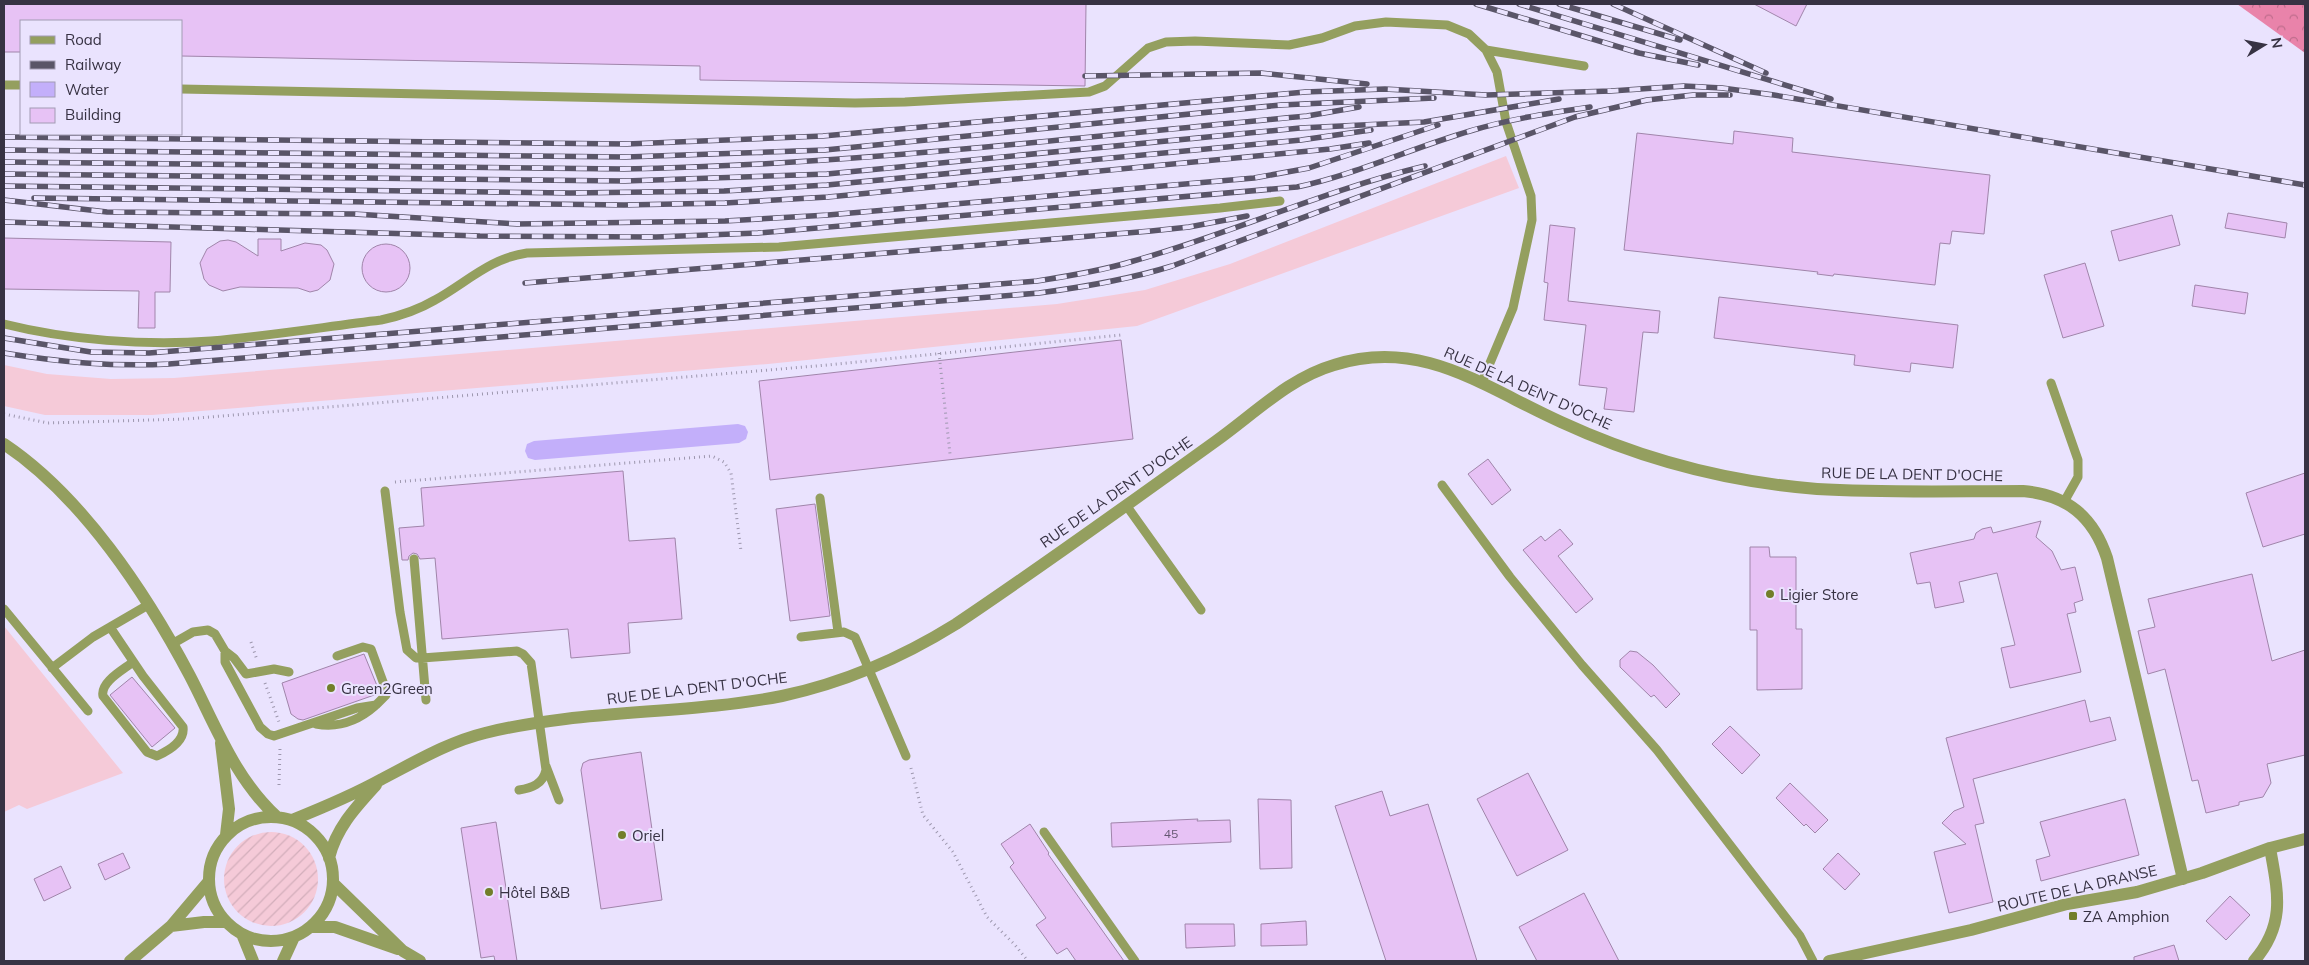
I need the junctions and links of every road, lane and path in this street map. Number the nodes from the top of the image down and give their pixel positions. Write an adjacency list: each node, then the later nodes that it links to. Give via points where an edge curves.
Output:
1 (1486, 50): 2 (lane); 5 (lane, via 1469,34 1447,24 1370,23 1288,45 1195,41 1155,45 1105,86 1089,92 905,102); 10 (lane, via 1497,72 1506,122 1531,196 1532,220 1513,308)
2 (1584, 66)
3 (4, 85): 4 (lane)
4 (20, 85)
5 (182, 89)
6 (1280, 200): 7 (lane, via 779,247 515,254 494,262 436,300 401,316 211,341 104,339)
7 (4, 324)
8 (1121, 335): 9 (path)
9 (938, 353): 12 (path, via 186,419 63,423 33,421); 14 (path)
10 (1482, 382): 18 (street, RUE DE LA DENT D'OCHE, via 1589,435 1710,472 1815,488 2023,491); 19 (street, RUE DE LA DENT D'OCHE, via 1444,366 1406,358 1368,357 1331,366 1296,382)
11 (2052, 383): 18 (lane, via 2078,460 2078,477)
12 (4, 414)
13 (4, 444): 22 (street, via 39,470 72,502)
14 (950, 454)
15 (1442, 485): 73 (lane, via 1510,577 1669,766 1800,936)
16 (385, 491): 20 (path, via 385,483 712,456 724,462 732,472); 33 (lane, via 404,644 411,655)
17 (820, 498): 26 (lane)
18 (2064, 502): 58 (street, RUE DE LA DENT D'OCHE, via 2096,531 2107,558)
19 (1126, 505): 24 (lane); 36 (street, RUE DE LA DENT D'OCHE, via 933,639)
20 (741, 551)
21 (414, 560): 33 (lane)
22 (148, 605): 25 (lane); 29 (street)
23 (4, 609): 35 (lane)
24 (1201, 610)
25 (110, 626): 34 (lane); 35 (lane)
26 (838, 632): 27 (lane); 36 (lane, via 856,637)
27 (801, 637)
28 (251, 642): 30 (path)
29 (172, 644): 31 (lane, via 193,632 208,630 215,634); 43 (street)
30 (254, 650)
31 (225, 651): 32 (lane, via 225,662 263,731 274,736 357,708 376,705 386,695 371,649 363,647); 37 (lane, via 246,674 274,669)
32 (337, 656)
33 (422, 658): 39 (lane); 41 (lane, via 511,651 523,654 531,663)
34 (133, 662): 34 (lane, via 106,683 103,696 147,752 157,756 179,741 183,727)
35 (52, 668): 40 (lane)
36 (869, 669): 41 (street, RUE DE LA DENT D'OCHE, via 781,696); 45 (lane)
37 (289, 672)
38 (263, 676): 42 (path)
39 (426, 700)
40 (88, 711)
41 (539, 724): 46 (lane); 47 (street, RUE DE LA DENT D'OCHE, via 468,737)
42 (280, 728)
43 (220, 738): 51 (street, via 259,800); 54 (street, via 229,809)
44 (280, 755): 48 (path)
45 (906, 756): 71 (path, via 926,820 952,852 987,917)
46 (546, 765): 49 (lane, via 538,784); 50 (lane)
47 (380, 780): 52 (street, RUE DE LA DENT D'OCHE); 57 (street, RUE DE LA DENT D'OCHE, via 343,824)
48 (279, 785)
49 (519, 790)
50 (559, 800)
51 (276, 817): 52 (street); 54 (street, via 244,822)
52 (292, 820): 57 (street, via 315,835)
53 (1044, 832): 72 (lane)
54 (226, 835): 59 (street, via 213,856)
55 (2305, 839): 56 (street, ROUTE DE LA DRANSE)
56 (2270, 848): 58 (street, ROUTE DE LA DRANSE); 75 (street, via 2278,894 2278,916 2272,936)
57 (329, 858): 60 (street)
58 (2183, 879): 74 (street, ROUTE DE LA DRANSE)
59 (209, 881): 61 (street, via 216,910); 62 (street)
60 (333, 883): 63 (street, via 327,907); 66 (street)
61 (226, 922): 62 (street); 64 (street)
62 (171, 926): 67 (street)
63 (311, 927): 65 (street); 66 (street, via 335,927)
64 (242, 934): 65 (street, via 267,942); 68 (street)
65 (294, 937): 69 (street)
66 (403, 951): 70 (street)
67 (130, 961)
68 (253, 961)
69 (283, 961)
70 (420, 961)
71 (1028, 961)
72 (1135, 961)
73 (1813, 961)
74 (1829, 961)
75 (2254, 961)

